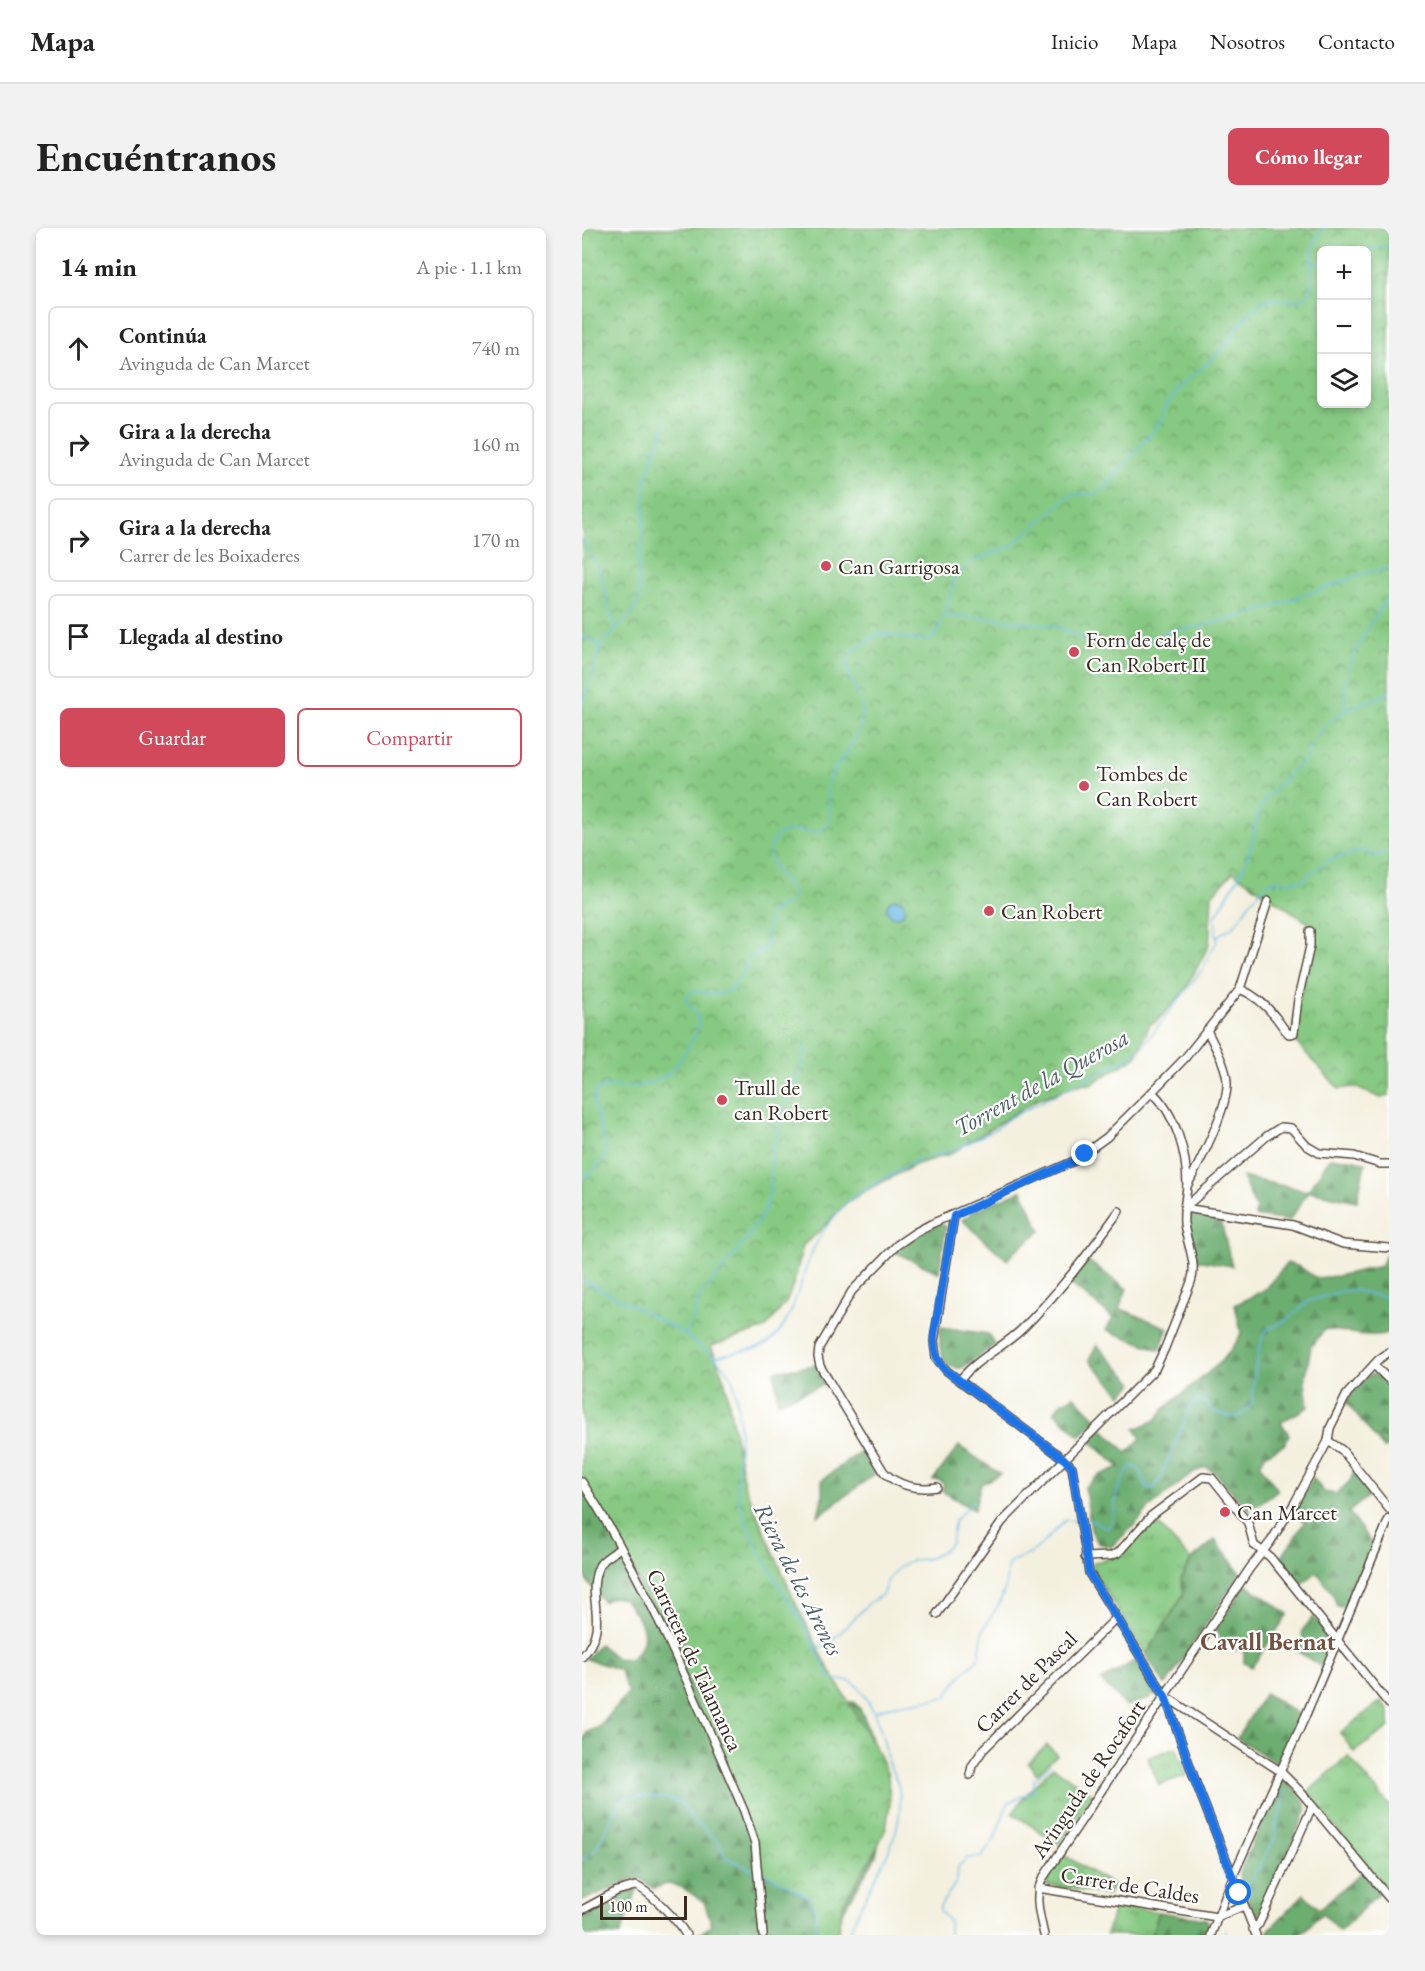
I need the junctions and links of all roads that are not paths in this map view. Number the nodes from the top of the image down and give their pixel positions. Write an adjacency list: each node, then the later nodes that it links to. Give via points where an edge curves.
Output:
1 (1268, 901): 3 (street)
2 (1310, 931): 3 (street, via 1294,1033 1289,1034 1256,997)
3 (1240, 989): 4 (street)
4 (1207, 1030): 5 (street); 7 (street, via 1224,1070 1227,1090 1218,1119)
5 (1152, 1092): 7 (street, via 1176,1129); 10 (street, via 1107,1137 1074,1161)
6 (1389, 1164): 8 (street, via 1319,1153 1291,1128 1281,1127)
7 (1186, 1186): 8 (street)
8 (1184, 1208): 11 (street, via 1293,1225 1343,1244); 17 (street, via 1193,1276 1159,1362)
9 (1119, 1211): 14 (street, via 1034,1317 968,1369)
10 (954, 1216): 14 (street, via 934,1347 942,1367); 19 (street, via 916,1232 881,1260 852,1291 818,1353 825,1376 884,1472 892,1480 915,1487)
11 (1389, 1248)
12 (1389, 1352): 13 (street, Avinguda de Rocafort)
13 (1374, 1365): 15 (street); 16 (street, Avinguda de Rocafort, via 1347,1394 1330,1428)
14 (960, 1380): 17 (street)
15 (1389, 1380)
16 (1328, 1441): 20 (street, via 1342,1450); 23 (street, Avinguda de Rocafort)
17 (1064, 1459): 24 (street, via 1072,1467); 25 (street, via 1002,1522)
18 (582, 1482): 22 (street, Carretera de Talamanca)
19 (937, 1486)
20 (1389, 1509)
21 (1389, 1519): 27 (street)
22 (620, 1547): 28 (street, via 598,1569 597,1630); 42 (street, Carretera de Talamanca, via 656,1613 751,1829)
23 (1263, 1552): 24 (street, via 1254,1545 1248,1523 1208,1476 1151,1516 1118,1553); 27 (street); 29 (street, Avinguda de Rocafort)
24 (1085, 1557): 26 (street, via 1089,1573)
25 (937, 1614)
26 (1115, 1619): 29 (street); 32 (street, Carrer de Pascal, via 983,1750)
27 (1338, 1640): 30 (street); 31 (street)
28 (582, 1657)
29 (1165, 1696): 31 (street); 34 (street); 35 (street, Avinguda de Rocafort)
30 (1389, 1704)
31 (1280, 1771): 33 (street); 34 (street)
32 (970, 1775)
33 (1312, 1807): 36 (street); 40 (street)
34 (1233, 1876): 37 (street); 39 (street)
35 (1038, 1888): 39 (street, Carrer de Caldes); 43 (street, Avinguda de Rocafort)
36 (1389, 1898)
37 (1244, 1906): 39 (street); 40 (street)
38 (582, 1910): 41 (street, via 634,1886 644,1890)
39 (1217, 1917): 44 (street)
40 (1255, 1932)
41 (686, 1935)
42 (763, 1935)
43 (1044, 1935)
44 (1211, 1935)

